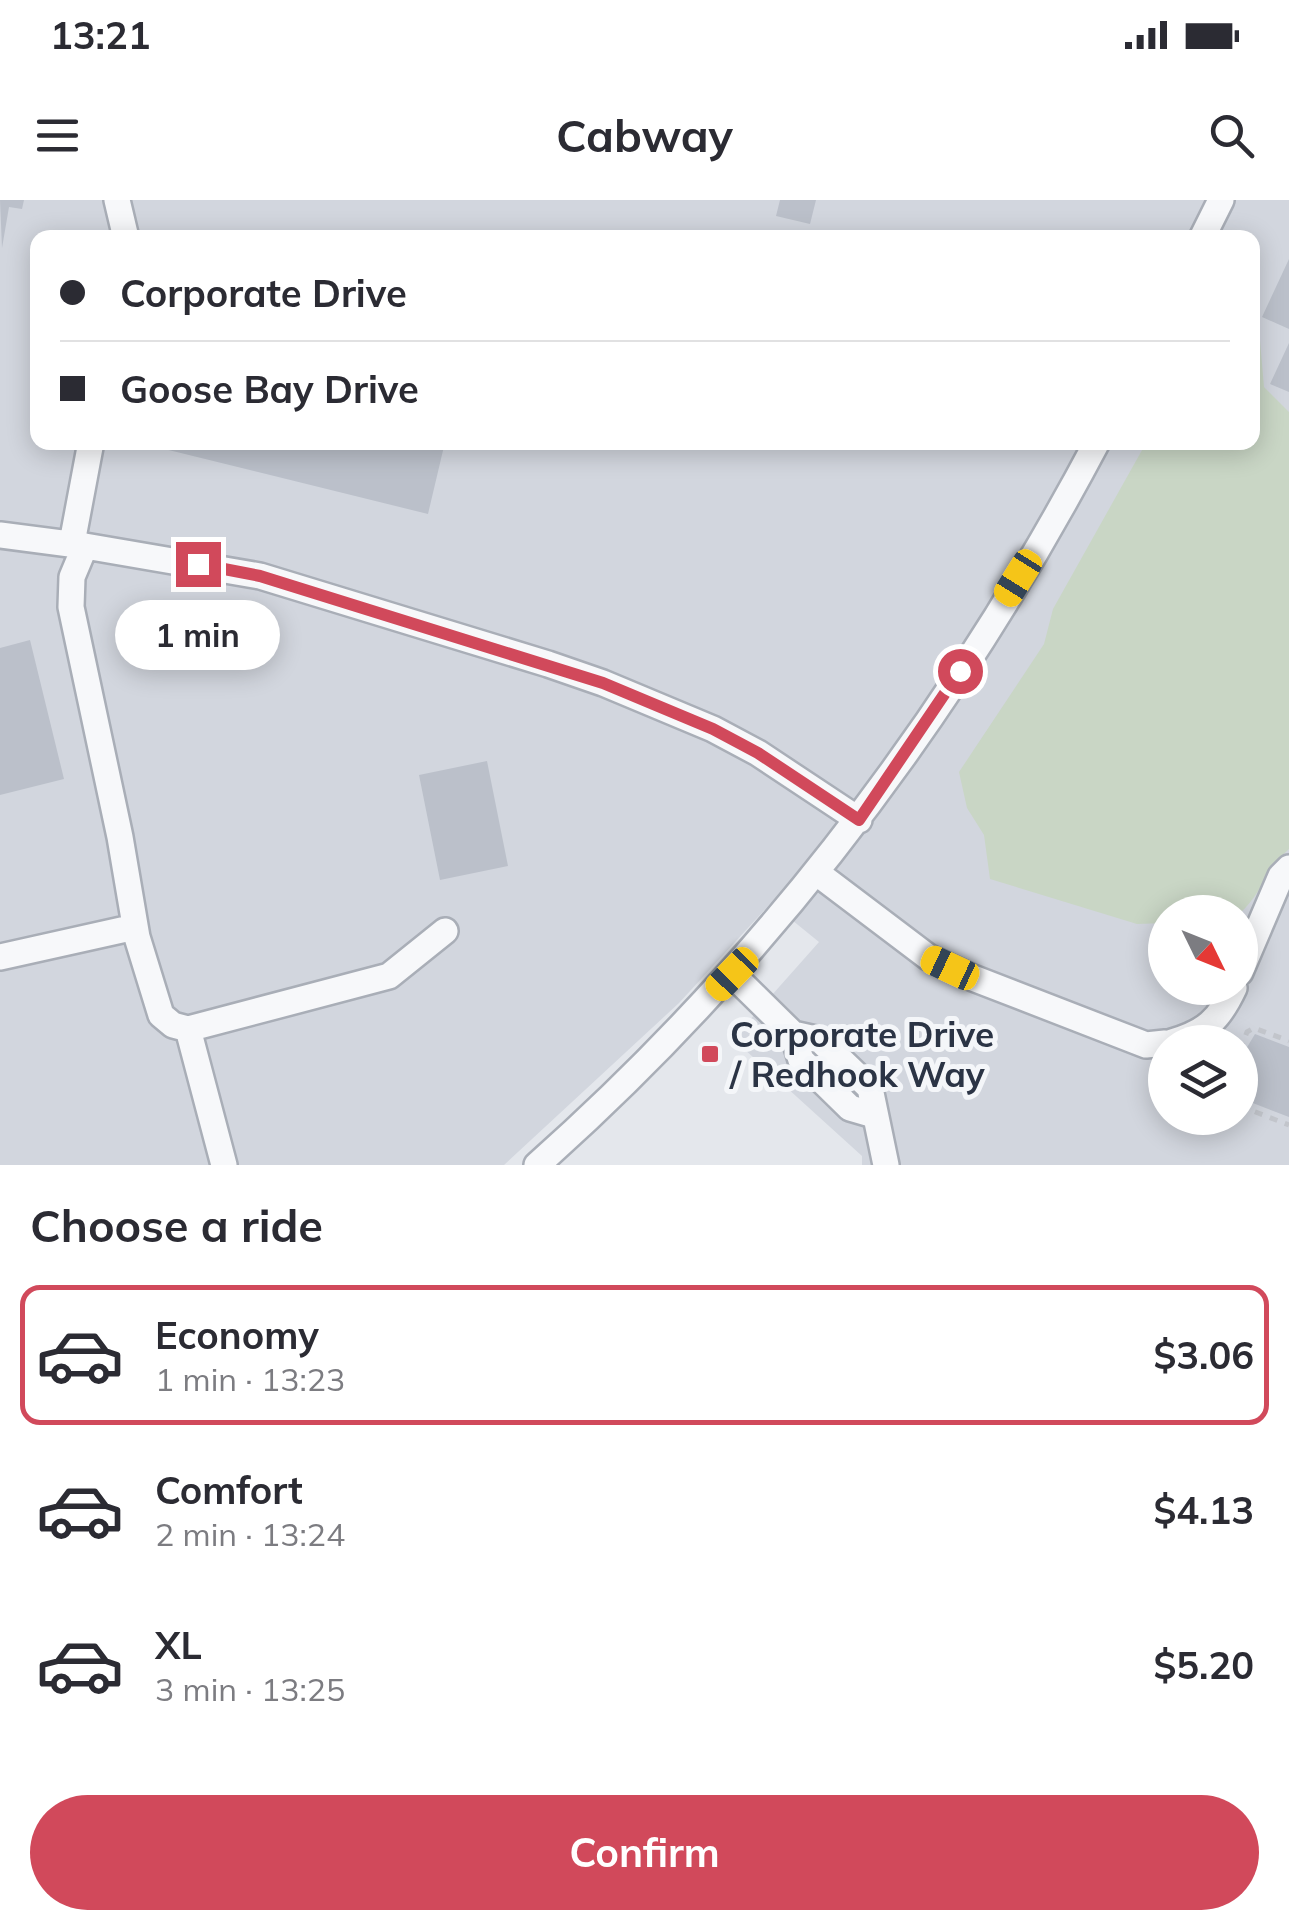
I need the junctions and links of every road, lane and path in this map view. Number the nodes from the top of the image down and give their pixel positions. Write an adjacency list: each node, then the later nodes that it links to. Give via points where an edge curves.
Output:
1 (118, 200): 3 (street)
2 (1222, 200): 4 (street)
3 (124, 230)
4 (1206, 230)
5 (89, 450): 8 (street)
6 (1093, 450): 9 (street, via 960,671)
7 (0, 535): 8 (street)
8 (78, 544): 9 (street, via 260,576 603,683 743,745); 12 (street, via 71,608)
9 (859, 820): 11 (street)
10 (1289, 868): 13 (street)
11 (817, 873): 16 (street); 22 (street, via 928,957)
12 (135, 927): 15 (street); 20 (street, via 157,1008 166,1021)
13 (1258, 930)
14 (445, 931): 20 (street, via 389,976)
15 (0, 957)
16 (732, 974): 26 (street); 27 (street, via 793,1034 801,1060 850,1108 874,1115)
17 (1226, 1005): 18 (street)
18 (1209, 1025)
19 (1258, 1029): 21 (path)
20 (188, 1030): 25 (street)
21 (1289, 1041)
22 (1148, 1045)
23 (1258, 1113): 24 (path)
24 (1289, 1125)
25 (224, 1165)
26 (536, 1165)
27 (886, 1165)

